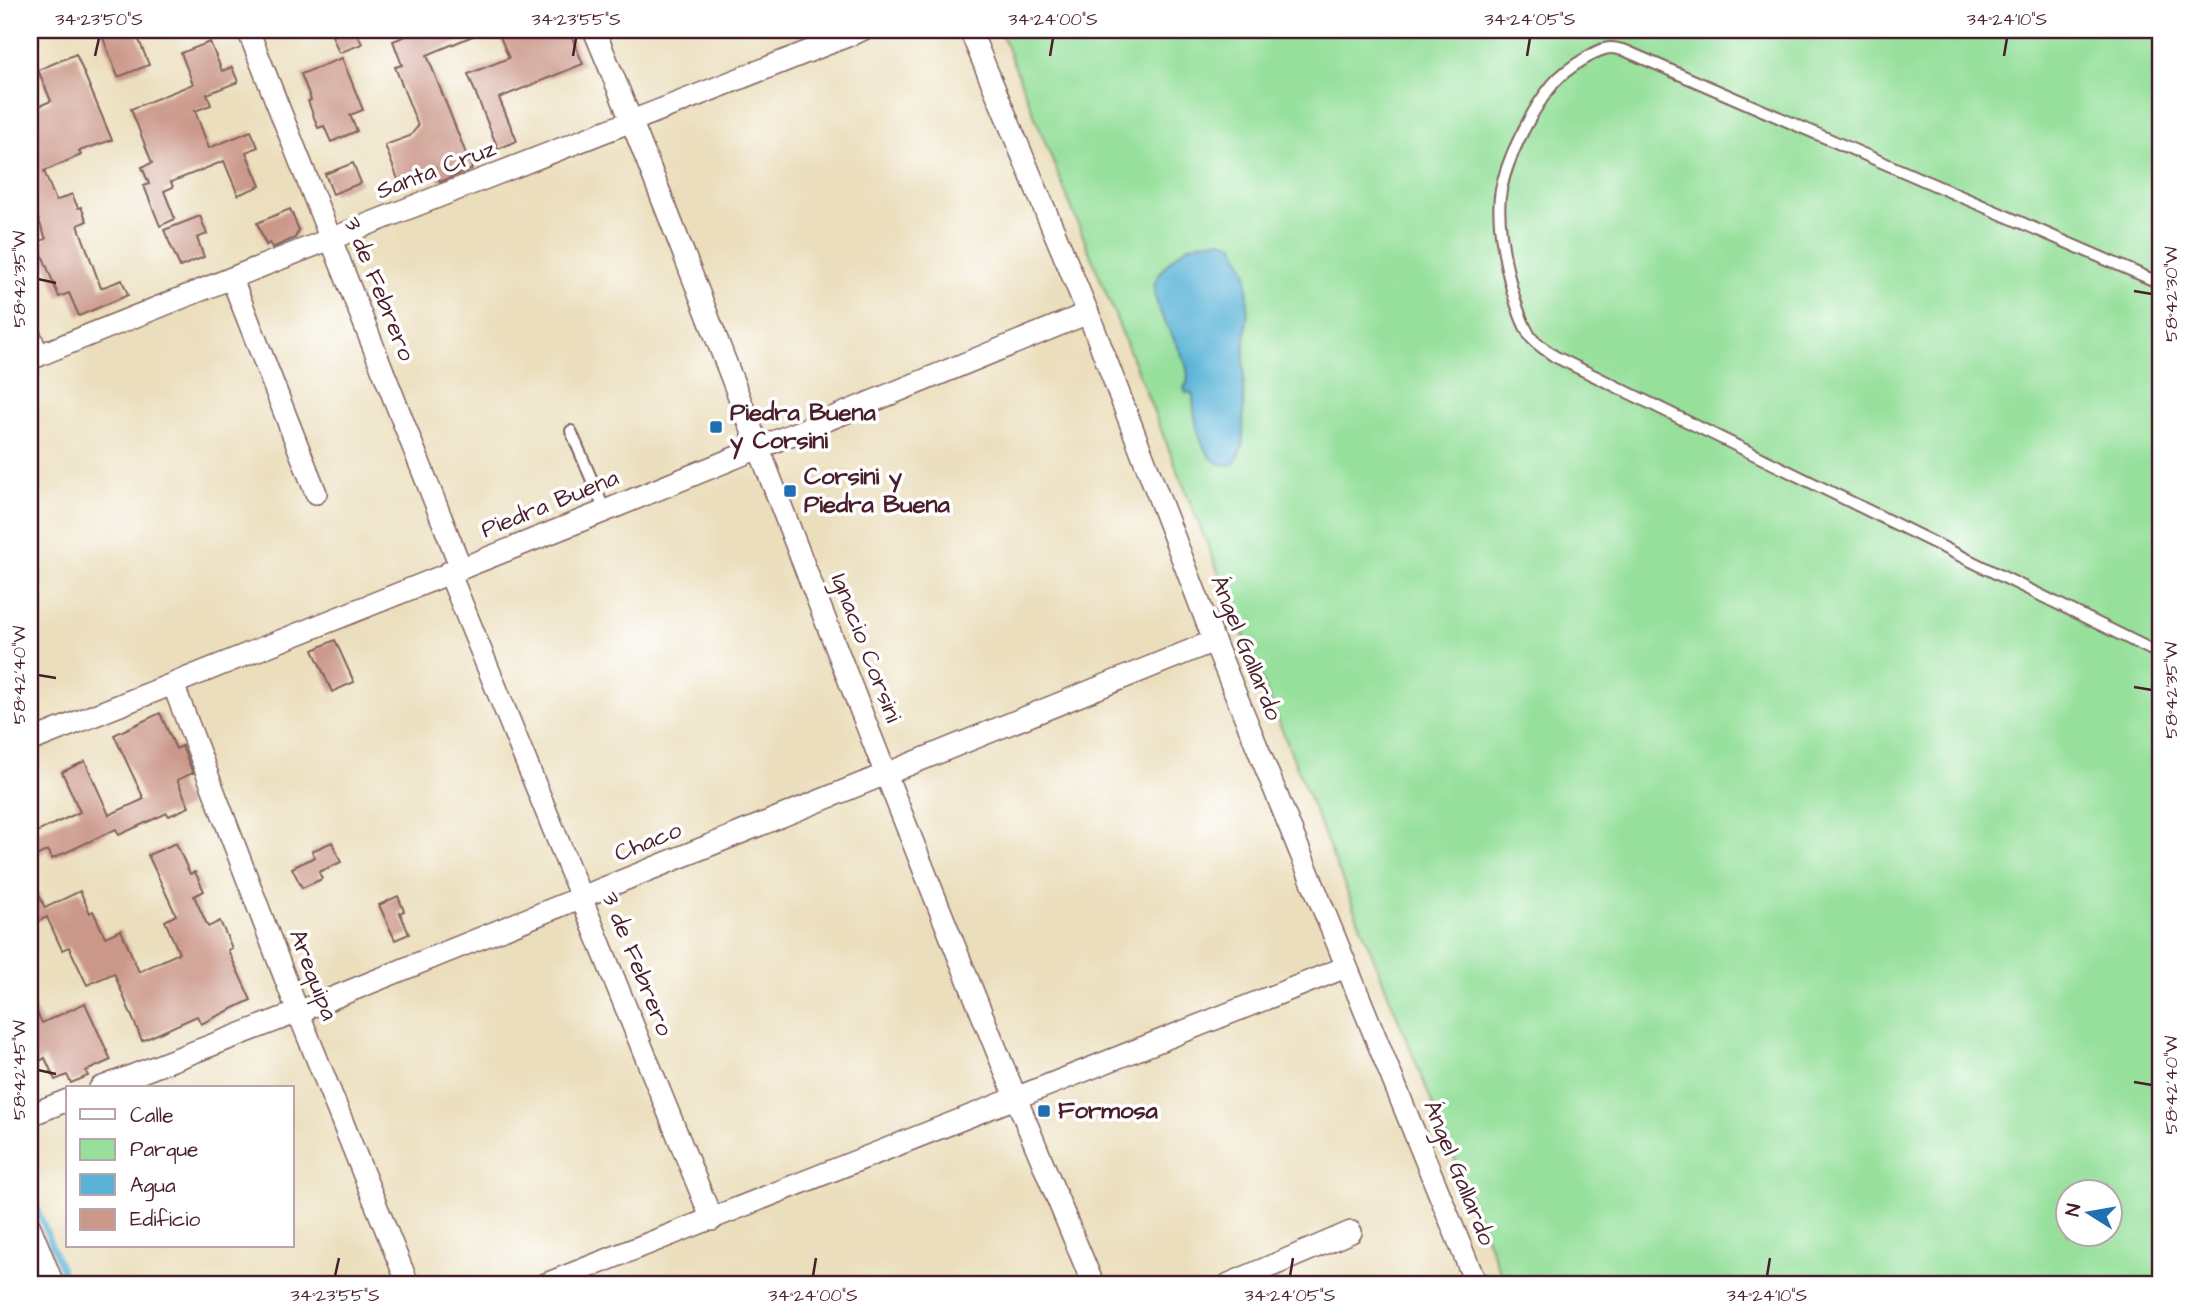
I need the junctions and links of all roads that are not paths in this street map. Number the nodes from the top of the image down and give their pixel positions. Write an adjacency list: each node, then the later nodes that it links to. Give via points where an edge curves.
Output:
1 (248, 30): 6 (street, 3 de Febrero)
2 (594, 30): 5 (street, Ignacio Corsini)
3 (862, 30): 5 (street, Santa Cruz)
4 (970, 30): 9 (street, Ángel Gallardo)
5 (633, 122): 6 (street, Santa Cruz); 13 (street, Ignacio Corsini)
6 (330, 239): 7 (street, Santa Cruz); 16 (street, 3 de Febrero)
7 (232, 279): 11 (street, Santa Cruz); 14 (street)
8 (2160, 283): 18 (lane, via 1611,48 1597,51 1553,84 1510,158 1501,191 1500,216 1520,313 1531,339 1554,356)
9 (1088, 313): 13 (street, Piedra Buena); 17 (street, Ángel Gallardo)
10 (30, 335): 11 (street)
11 (34, 357)
12 (571, 431): 15 (lane)
13 (759, 448): 15 (street, Piedra Buena); 21 (street, Ignacio Corsini)
14 (316, 493)
15 (605, 511): 16 (street, Piedra Buena)
16 (455, 570): 19 (street, Piedra Buena); 22 (street, 3 de Febrero)
17 (1214, 640): 21 (street, Chaco); 23 (street, Ángel Gallardo)
18 (2160, 654)
19 (173, 684): 20 (street, Piedra Buena); 24 (street, Arequipa)
20 (30, 741)
21 (887, 774): 22 (street, Chaco); 26 (street, Ignacio Corsini)
22 (581, 896): 24 (street, Chaco); 29 (street, 3 de Febrero)
23 (1346, 967): 26 (street); 37 (street, Ángel Gallardo)
24 (298, 1012): 25 (street, Chaco); 33 (street, Arequipa)
25 (105, 1086)
26 (1015, 1099): 29 (street); 35 (street, Ignacio Corsini)
27 (66, 1101): 28 (street)
28 (30, 1115)
29 (712, 1220): 34 (street)
30 (30, 1227): 32 (street)
31 (1351, 1232): 36 (street)
32 (53, 1284)
33 (408, 1284)
34 (546, 1284)
35 (1093, 1284)
36 (1229, 1284)
37 (1476, 1284)

